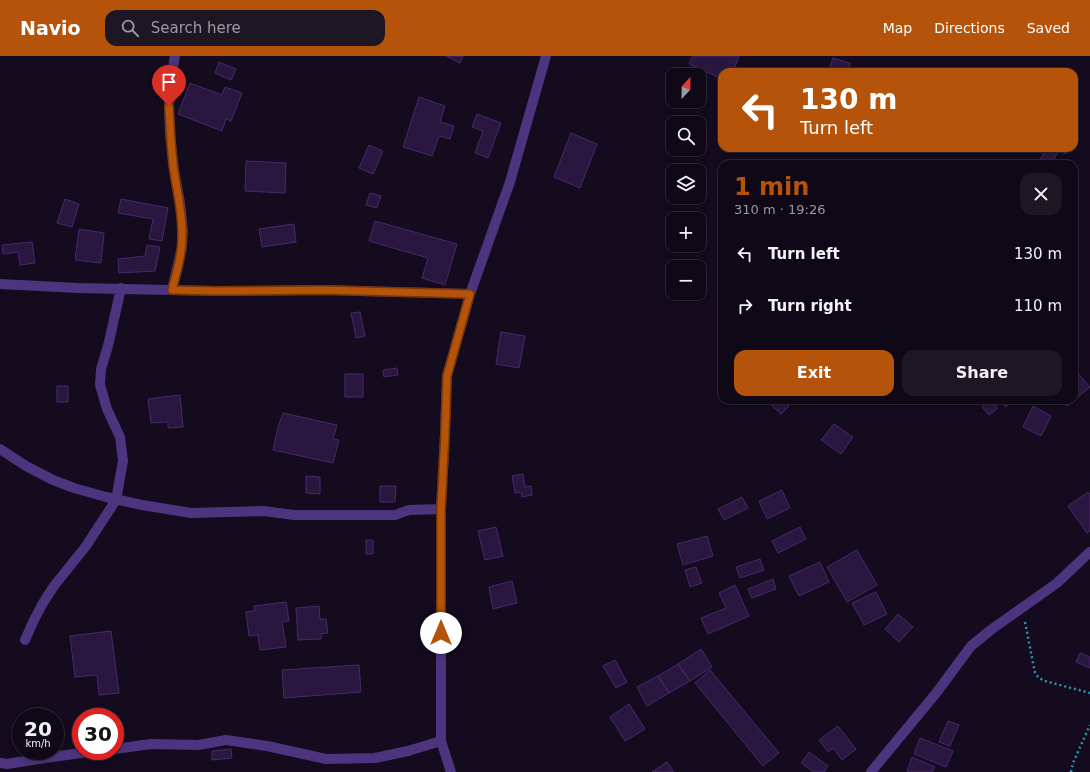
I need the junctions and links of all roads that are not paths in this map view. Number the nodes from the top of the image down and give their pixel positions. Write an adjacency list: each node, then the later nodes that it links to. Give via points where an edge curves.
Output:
1 (175, 56): 5 (street, via 169,98 170,135 180,203 182,247)
2 (546, 56): 6 (street, via 510,182)
3 (0, 284): 4 (street)
4 (121, 288): 5 (street); 8 (street, via 101,369 100,385 107,409 120,437 122,461)
5 (172, 290): 6 (street, via 324,290)
6 (470, 294): 9 (street, via 447,376)
7 (0, 449): 8 (street, via 53,480)
8 (116, 500): 9 (street, via 191,512 264,511 294,515 395,515 409,510); 11 (street, via 86,546 54,586)
9 (441, 509): 12 (street)
10 (1090, 552): 17 (street, via 1057,583 992,628 971,646)
11 (25, 640)
12 (441, 741): 13 (street, via 375,758 326,759 226,740 198,745 151,744); 16 (street)
13 (124, 748)
14 (72, 754): 15 (street)
15 (0, 763)
16 (451, 772)
17 (871, 772)

